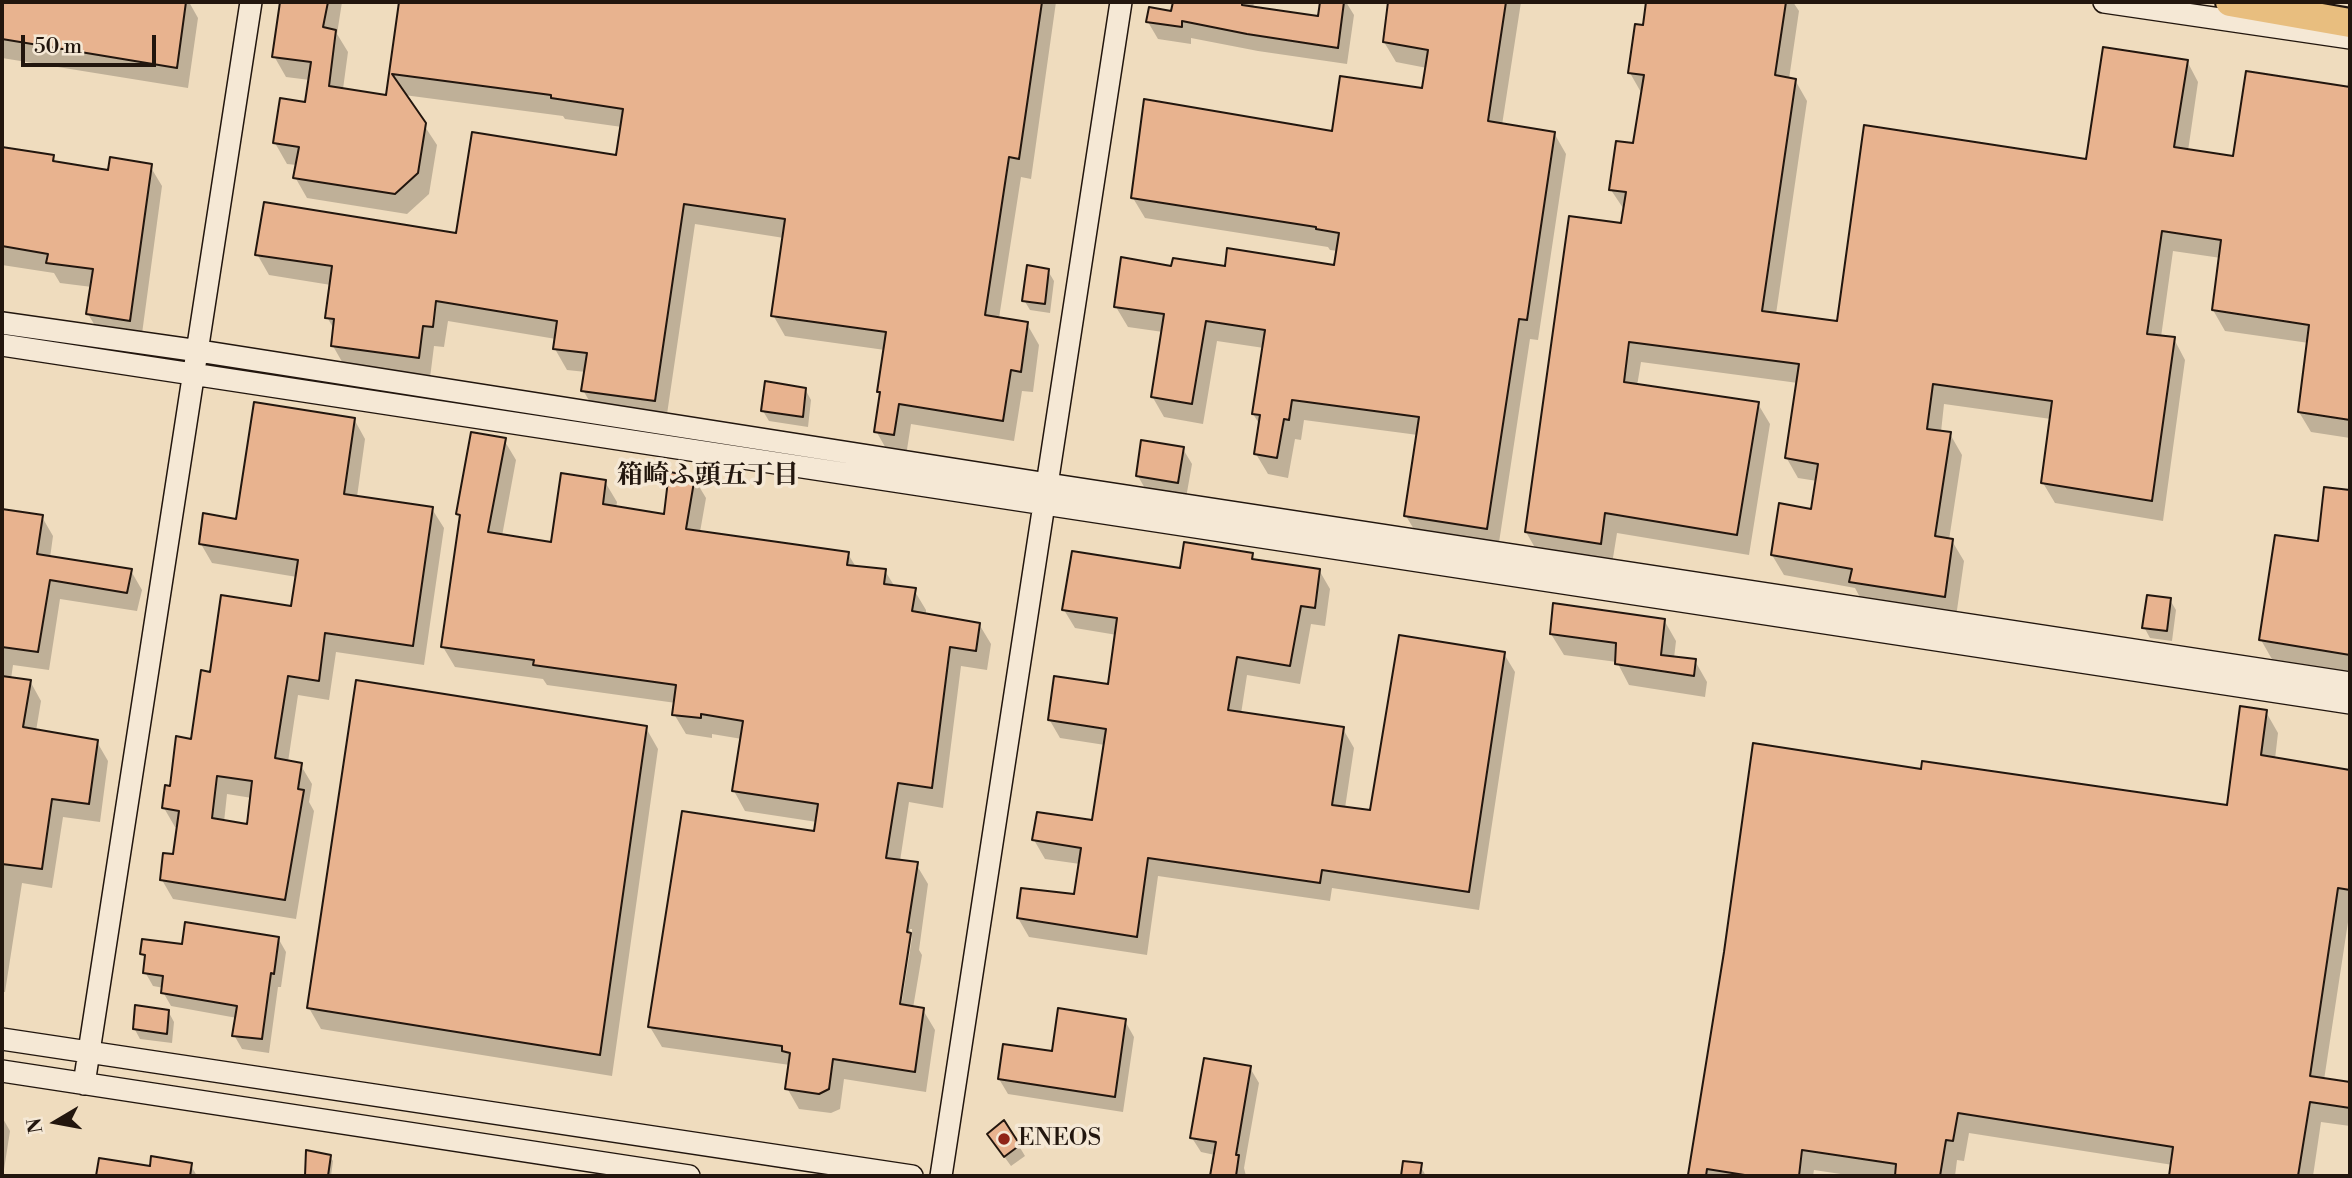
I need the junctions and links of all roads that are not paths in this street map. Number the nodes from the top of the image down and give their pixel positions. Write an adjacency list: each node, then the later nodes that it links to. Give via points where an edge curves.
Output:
1 (251, 2): 9 (street)
2 (1121, 2): 11 (street)
3 (2104, 2): 6 (street)
4 (2230, 2): 5 (highway)
5 (2350, 23)
6 (2350, 38)
7 (2, 323): 9 (street)
8 (2, 345): 10 (street)
9 (199, 351): 10 (street); 11 (street)
10 (195, 374): 11 (street); 15 (street)
11 (1046, 494): 12 (street); 13 (street); 20 (street)
12 (2350, 683)
13 (2350, 703)
14 (2, 1039): 15 (street)
15 (91, 1052): 17 (street); 19 (street)
16 (2, 1071): 17 (street)
17 (84, 1084): 18 (street)
18 (689, 1176)
19 (912, 1176)
20 (941, 1176)

